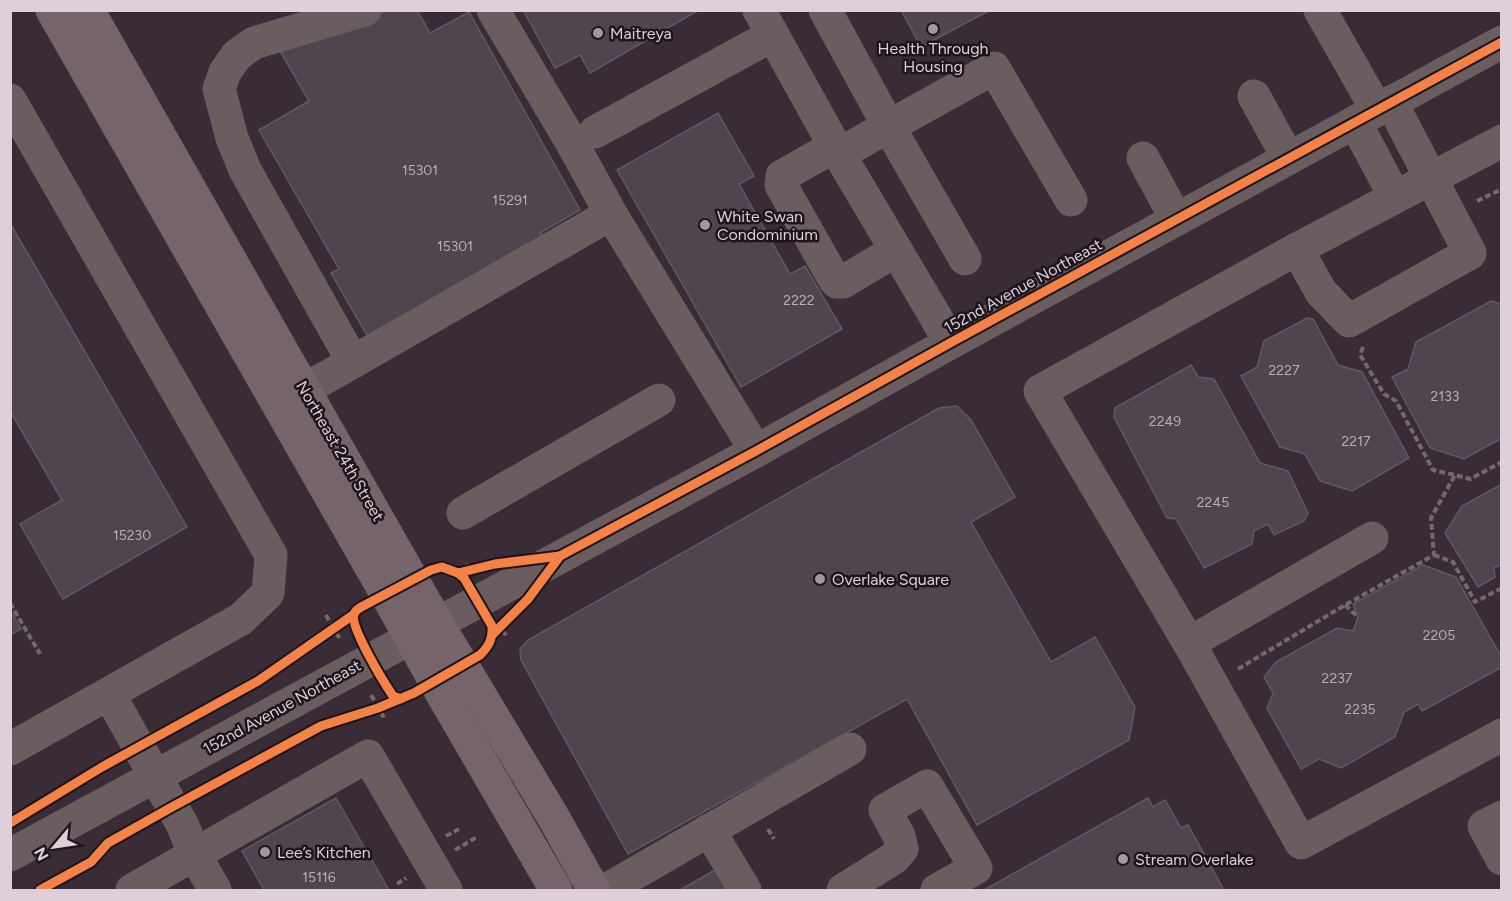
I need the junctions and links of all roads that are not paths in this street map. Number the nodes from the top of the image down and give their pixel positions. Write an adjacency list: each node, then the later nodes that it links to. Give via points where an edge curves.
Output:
1 (52, 10): 15 (main road, Northeast 24th Street)
2 (88, 10): 22 (main road, Northeast 24th Street)
3 (365, 10): 30 (street, via 254,43 237,55 219,89 245,170)
4 (493, 10): 23 (street)
5 (825, 10): 12 (street)
6 (1320, 10): 11 (street)
7 (766, 22): 13 (street); 16 (street)
8 (1502, 42): 11 (street, 152nd Avenue Northeast)
9 (1254, 96): 18 (street)
10 (11, 102): 38 (street, via 271,555 268,593 241,619)
11 (1374, 112): 18 (street, 152nd Avenue Northeast); 19 (street); 20 (street)
12 (889, 127): 16 (street); 21 (street, via 994,68); 27 (street)
13 (595, 132)
14 (1502, 141): 19 (street)
15 (127, 142): 22 (main road); 28 (main road, Northeast 24th Street)
16 (837, 150): 26 (street); 26 (street, via 782,176 781,185 834,279 843,282)
17 (1143, 158): 24 (street)
18 (1288, 158): 24 (street, 152nd Avenue Northeast)
19 (1431, 178): 20 (street); 25 (street, via 1470,254 1350,320 1321,292)
20 (1395, 197): 25 (street)
21 (1071, 200)
22 (202, 211): 31 (main road, Northeast 24th Street)
23 (611, 214): 30 (street); 33 (street)
24 (1176, 219): 29 (street, 152nd Avenue Northeast)
25 (1297, 249): 37 (street, via 1040,391)
26 (896, 250): 29 (street)
27 (965, 259)
28 (220, 303): 31 (main road); 36 (main road, Northeast 24th Street, via 380,583)
29 (950, 343): 33 (street, 152nd Avenue Northeast)
30 (353, 362): 31 (street)
31 (304, 390): 36 (main road, Northeast 24th Street)
32 (659, 400): 34 (street)
33 (756, 451): 36 (street, 152nd Avenue Northeast)
34 (463, 513)
35 (1372, 538): 37 (street)
36 (423, 630): 42 (street, 152nd Avenue Northeast); 51 (main road, Northeast 24th Street); 52 (main road, Northeast 24th Street, via 555,820)
37 (1189, 643): 39 (street, via 1301,843)
38 (109, 694): 40 (street); 42 (street)
39 (1502, 735)
40 (10, 749)
41 (850, 749): 44 (street)
42 (155, 776): 45 (street, 152nd Avenue Northeast); 46 (street)
43 (1502, 817): 47 (street, via 1484,826)
44 (709, 830): 53 (street); 54 (street)
45 (10, 855)
46 (195, 855): 48 (street); 49 (street); 50 (street, via 368,756)
47 (1502, 859)
48 (132, 891)
49 (215, 891)
50 (447, 891)
51 (556, 891)
52 (594, 891)
53 (606, 891)
54 (745, 891)
55 (843, 891): 56 (street, via 902,849 885,810 927,786 976,868)
56 (937, 891)

